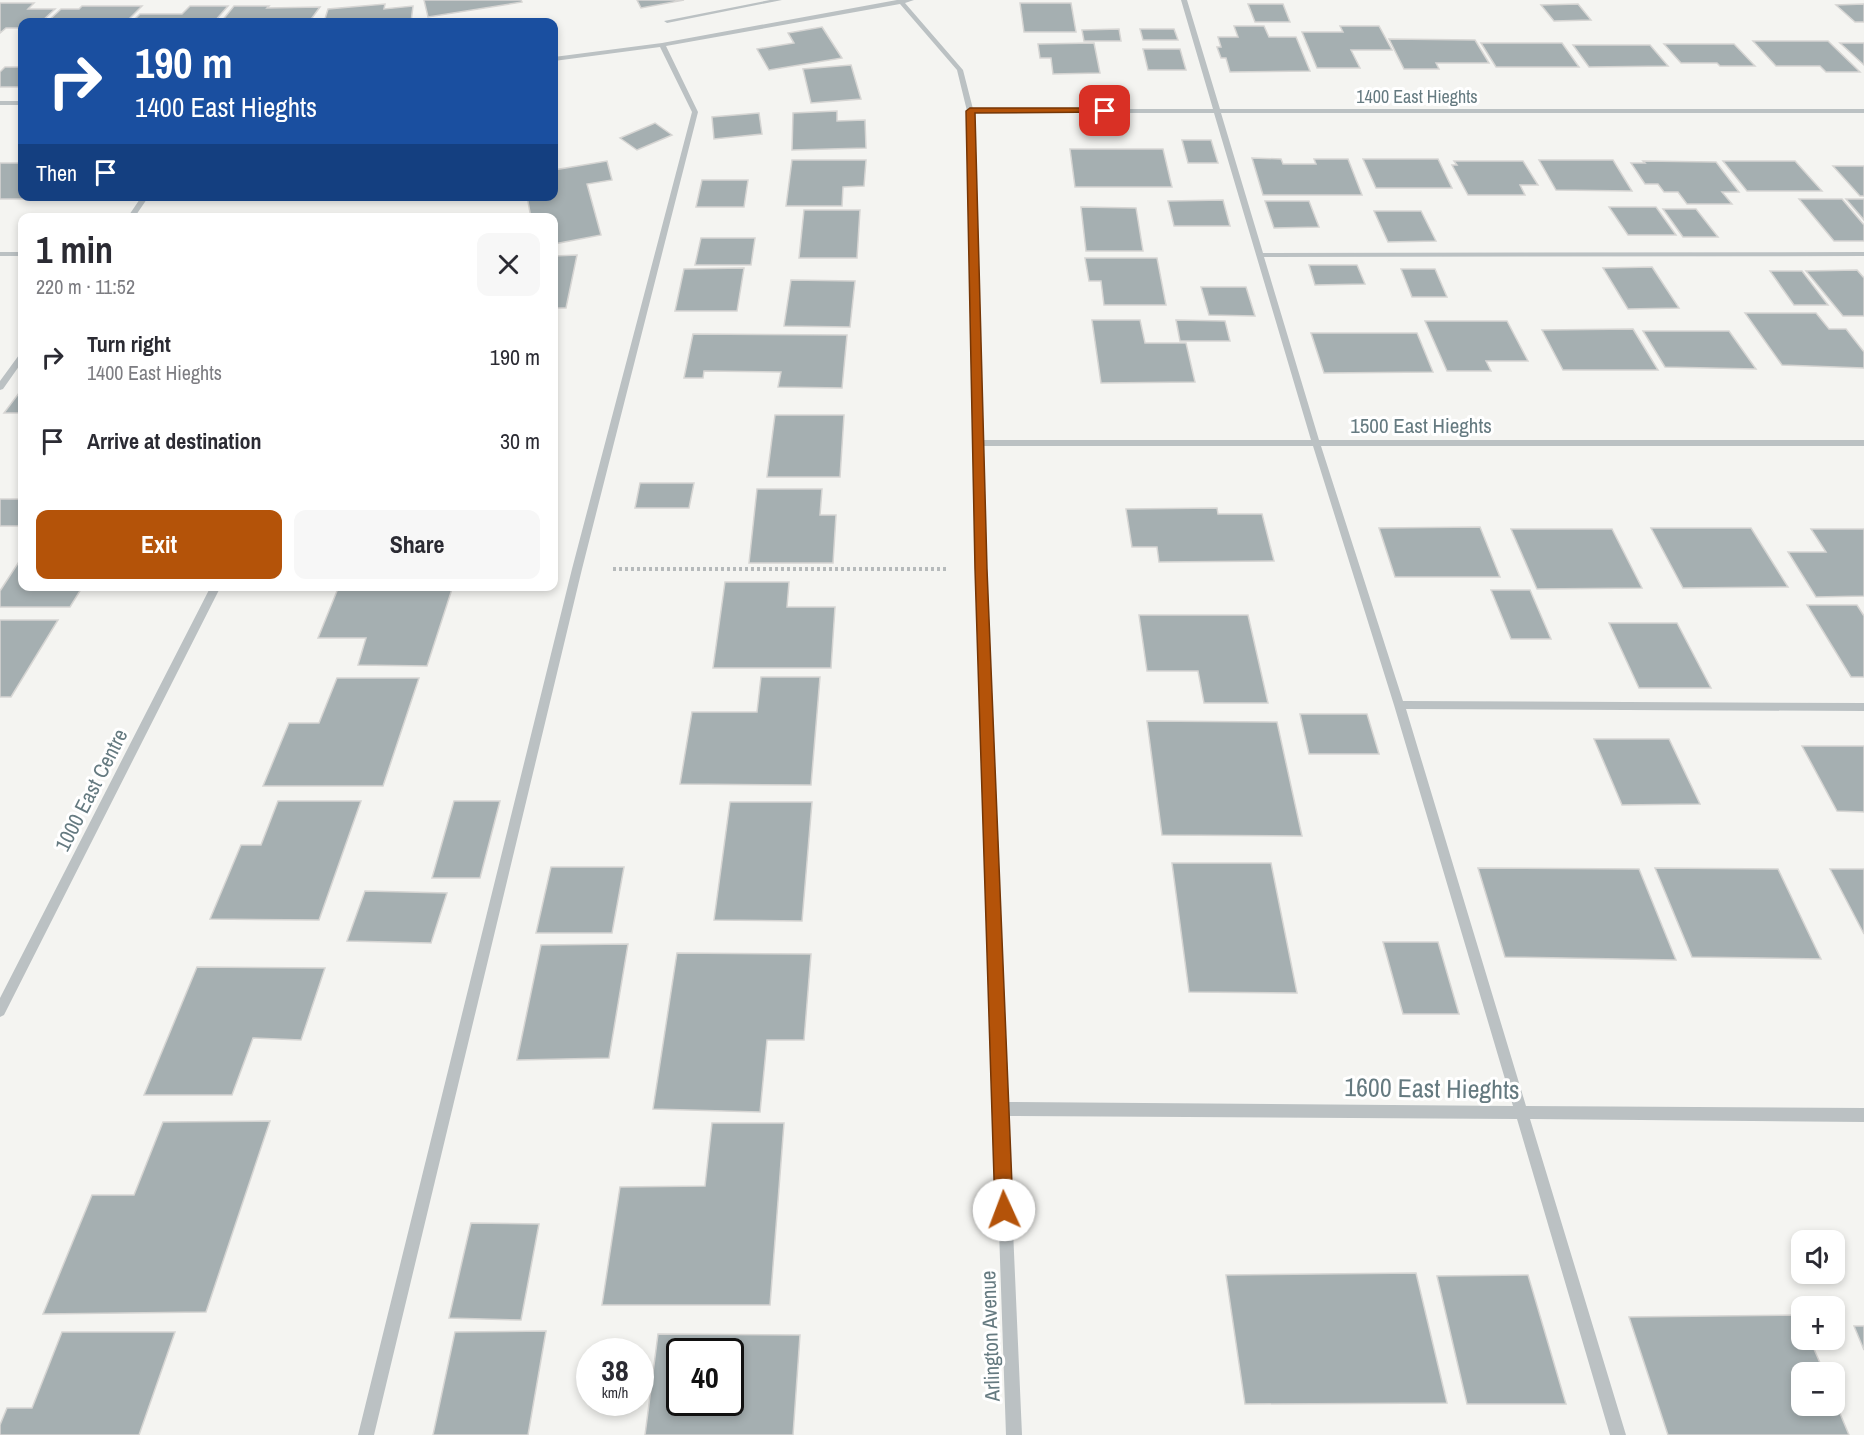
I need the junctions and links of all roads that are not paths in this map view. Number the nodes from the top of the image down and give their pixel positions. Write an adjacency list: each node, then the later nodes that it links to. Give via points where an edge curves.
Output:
1 (779, 0): 5 (street)
2 (911, 0): 4 (street)
3 (1184, 0): 11 (street)
4 (901, 1): 6 (street); 10 (street, Arlington Avenue, via 960,70)
5 (667, 21)
6 (662, 45): 7 (street); 29 (street, via 695,112 577,569)
7 (558, 58)
8 (0, 103): 9 (street)
9 (18, 103)
10 (970, 111): 11 (street, 1400 East Hieghts); 19 (street, Arlington Avenue)
11 (1217, 111): 12 (street, 1400 East Hieghts); 16 (street)
12 (1864, 111)
13 (0, 254): 14 (street)
14 (18, 254)
15 (1864, 254): 16 (street)
16 (1262, 255): 20 (street)
17 (18, 362): 18 (street)
18 (0, 387)
19 (977, 442): 20 (street, 1500 East Hieghts); 26 (street, Arlington Avenue)
20 (1316, 442): 21 (street, 1500 East Hieghts); 23 (street)
21 (1864, 442)
22 (213, 591): 25 (street, 1000 East Centre)
23 (1399, 705): 24 (street); 27 (street)
24 (1864, 707)
25 (0, 1011)
26 (1000, 1109): 27 (street, 1600 East Hieghts); 30 (street, Arlington Avenue)
27 (1520, 1113): 28 (street, 1600 East Hieghts); 31 (street)
28 (1864, 1115)
29 (366, 1435)
30 (1014, 1435)
31 (1618, 1435)

